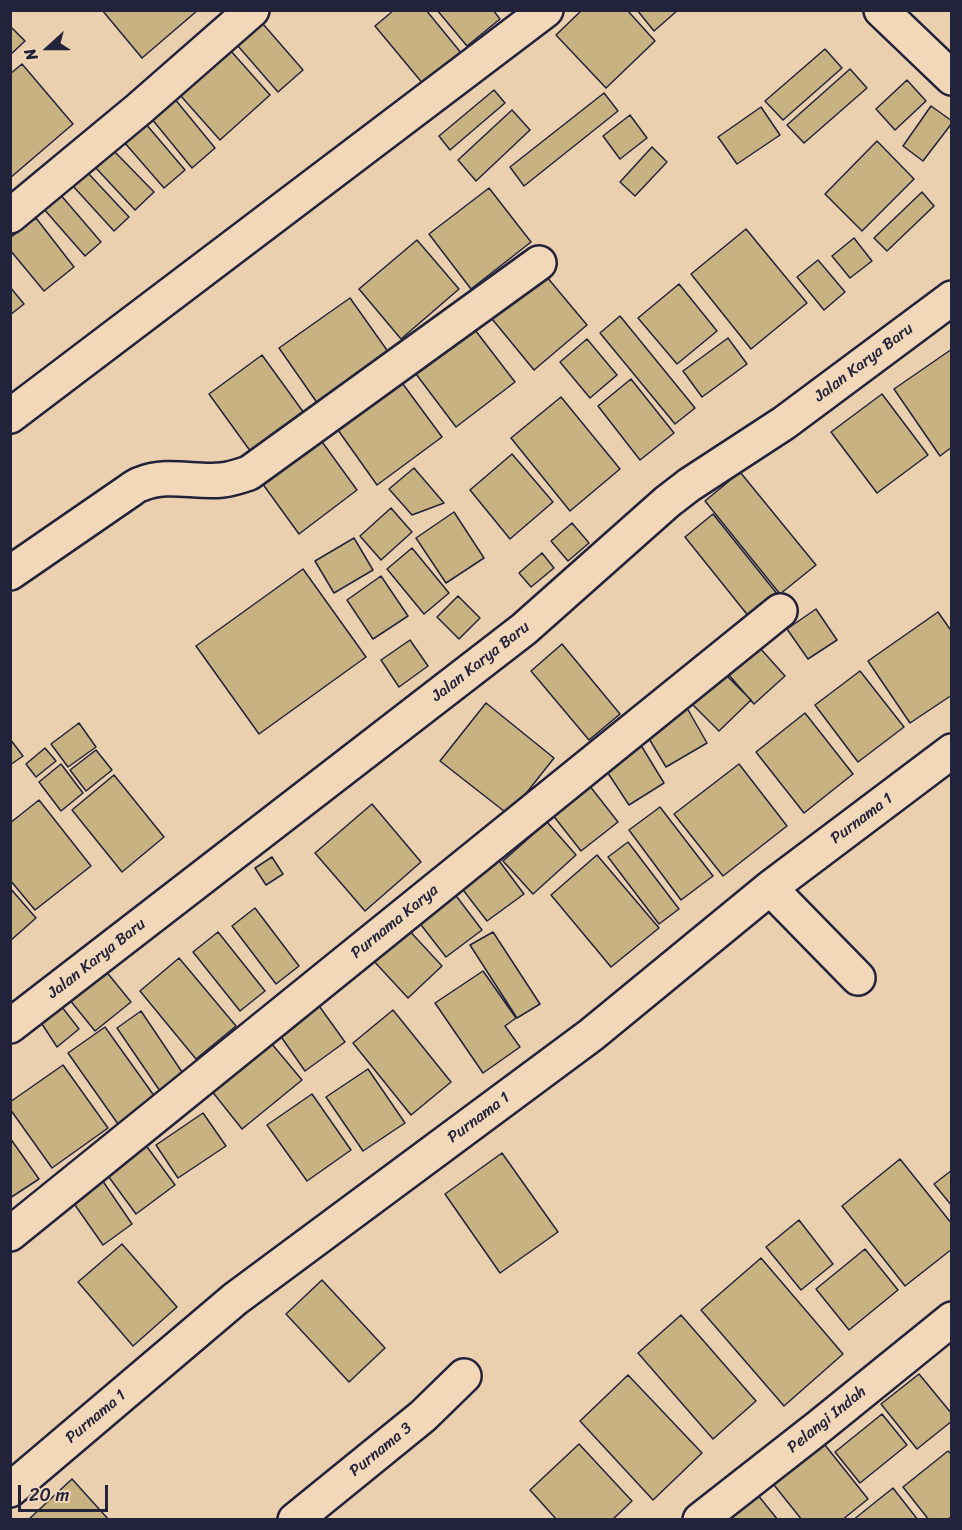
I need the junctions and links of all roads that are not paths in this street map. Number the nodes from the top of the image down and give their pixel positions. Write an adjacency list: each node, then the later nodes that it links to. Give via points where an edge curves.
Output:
1 (252, 10): 5 (street)
2 (546, 10): 8 (street)
3 (881, 10): 4 (street)
4 (951, 78)
5 (10, 216)
6 (539, 263): 9 (street, via 249,473 220,481 169,479 141,484)
7 (951, 298): 14 (street, Jalan Karya Baru, via 784,423 667,502 524,629)
8 (10, 417)
9 (10, 573)
10 (780, 611): 15 (street, Purnama Karya)
11 (951, 751): 12 (street, Purnama 1)
12 (770, 888): 13 (street); 18 (street, Purnama 1, via 591,1035 235,1299)
13 (858, 978)
14 (10, 1026)
15 (10, 1234)
16 (951, 1319): 20 (street, Pelangi Indah)
17 (464, 1376): 19 (street, Purnama 3, via 423,1416)
18 (10, 1490)
19 (294, 1520)
20 (700, 1520)

